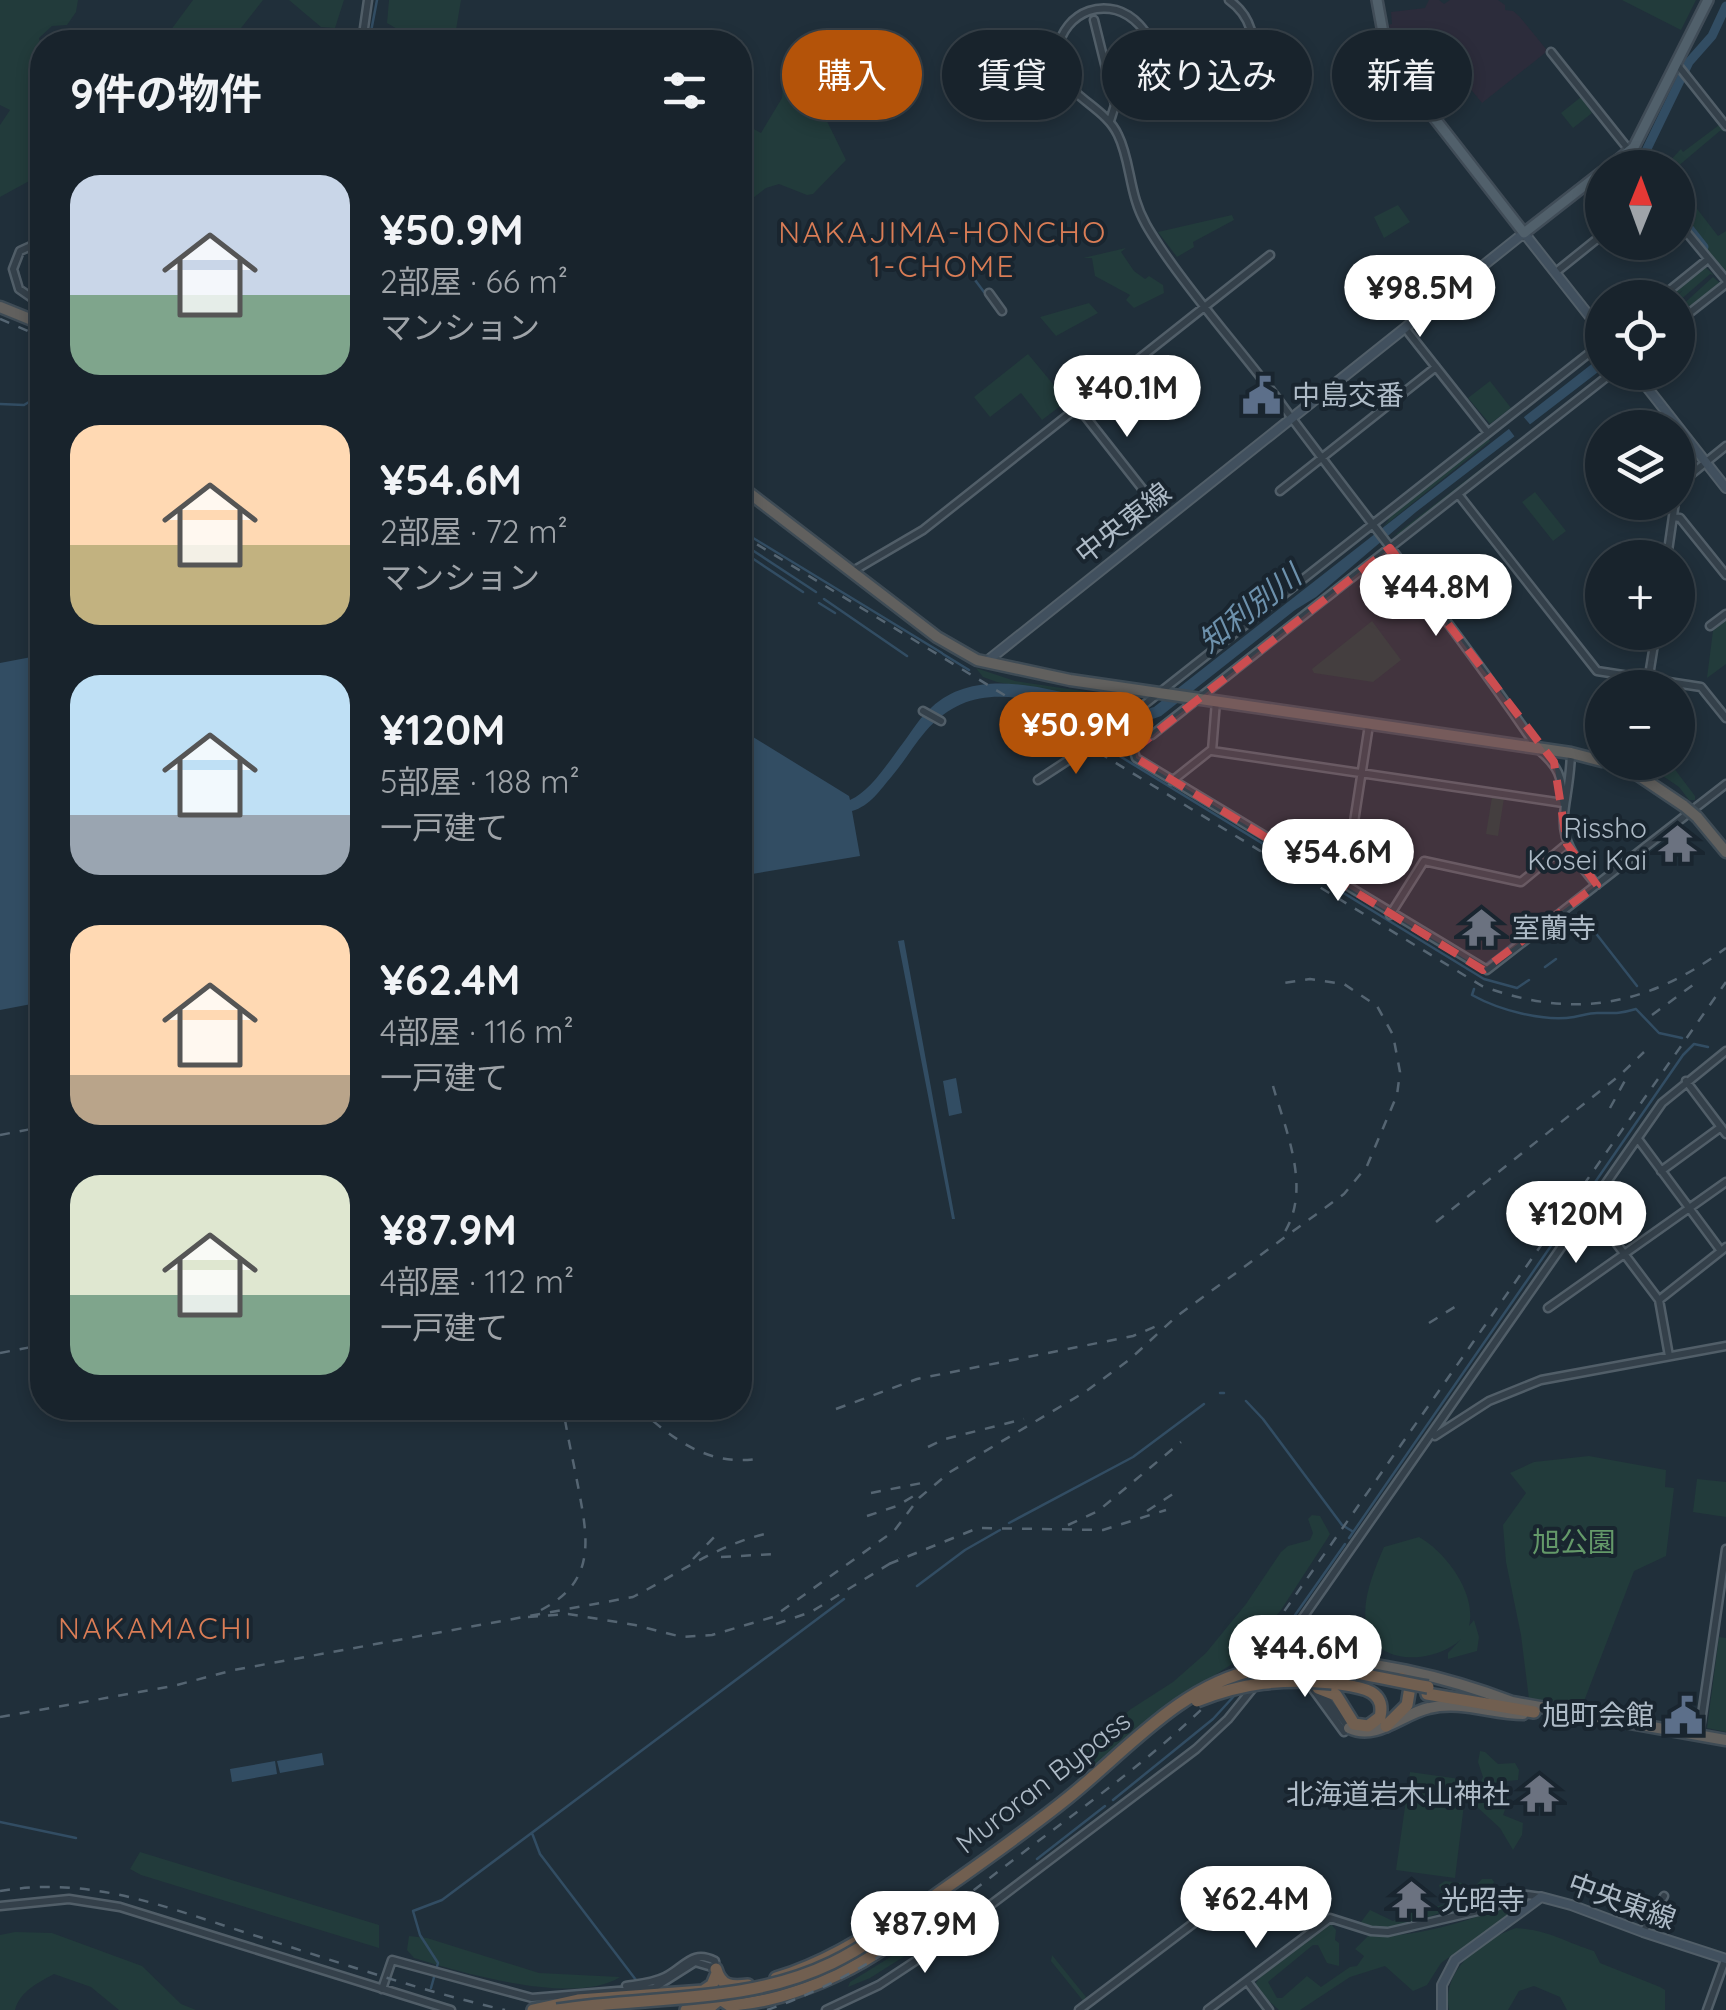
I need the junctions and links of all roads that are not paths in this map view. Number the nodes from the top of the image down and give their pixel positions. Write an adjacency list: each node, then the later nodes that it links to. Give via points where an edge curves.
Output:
1 (368, 0): 6 (street)
2 (1228, 0): 9 (street, via 1250,24 1254,48 1240,76 1215,88 1180,78 1122,12 1092,9 1070,22 1058,46 1062,73)
3 (1378, 0): 13 (main road, via 1397,70)
4 (1708, 0): 8 (main road)
5 (1094, 20): 9 (street, via 1115,104)
6 (364, 30)
7 (1551, 52): 11 (street)
8 (1679, 67): 10 (street); 11 (main road)
9 (1110, 122): 25 (street, via 1144,223)
10 (1726, 126)
11 (1629, 150)
12 (1585, 186): 13 (main road)
13 (1524, 233): 19 (main road); 30 (main road, 中央東線)
14 (30, 244): 23 (street, via 12,269)
15 (1695, 244): 18 (street)
16 (1585, 249): 19 (street)
17 (1270, 255): 25 (street)
18 (1708, 261): 20 (street); 21 (street)
19 (1556, 272): 27 (main road)
20 (1683, 280)
21 (1726, 282): 26 (street)
22 (989, 293): 28 (street)
23 (30, 296)
24 (0, 306): 29 (highway)
25 (1205, 307): 35 (street); 36 (street)
26 (1695, 308)
27 (1585, 310)
28 (1002, 311)
29 (30, 319)
30 (1405, 328): 32 (street); 36 (main road, 中央東線)
31 (1585, 356): 37 (street)
32 (1436, 367): 37 (street); 39 (street)
33 (1590, 390): 44 (street)
34 (1649, 390): 40 (main road)
35 (1078, 407): 46 (street); 50 (street, via 923,530)
36 (1292, 419): 39 (street); 54 (main road, 中央東線)
37 (1488, 433): 48 (street)
38 (1726, 446): 40 (street)
39 (1322, 457): 43 (street); 48 (street)
40 (1706, 462): 41 (street); 42 (main road)
41 (1695, 471)
42 (1726, 488)
43 (1280, 491)
44 (1458, 494): 49 (street); 55 (street)
45 (752, 495): 50 (highway)
46 (1148, 496)
47 (1682, 520): 51 (street)
48 (1374, 527): 49 (street); 57 (street)
49 (1388, 545): 58 (street); 66 (street)
50 (854, 571): 54 (highway, via 947,644)
51 (1726, 576)
52 (1726, 614): 53 (street)
53 (1710, 626)
54 (986, 662): 57 (highway)
55 (1597, 670)
56 (1695, 687): 61 (street)
57 (1164, 693): 58 (highway); 64 (street)
58 (1193, 698): 59 (highway); 65 (street)
59 (1216, 702): 63 (highway); 67 (street)
60 (923, 711): 62 (street)
61 (1726, 718)
62 (941, 721)
63 (1369, 724): 66 (highway); 70 (street)
64 (1111, 730): 65 (street); 71 (street)
65 (1141, 737): 73 (street, via 1134,756)
66 (1538, 748): 68 (highway); 75 (street, via 1560,773)
67 (1211, 750): 70 (street); 73 (street)
68 (1571, 753): 69 (highway); 75 (street)
69 (1585, 757)
70 (1362, 774): 75 (street); 78 (street, via 1354,822)
71 (1038, 780)
72 (1650, 780): 77 (highway, bridge)
73 (1172, 781): 78 (street)
74 (1726, 784): 79 (street)
75 (1562, 803): 76 (street)
76 (1567, 844): 79 (street); 80 (street, via 1521,882 1424,861)
77 (1726, 852)
78 (1324, 874): 80 (street)
79 (1596, 885): 80 (street, via 1487,970)
80 (1390, 915)
81 (1726, 1051): 82 (street)
82 (1686, 1081): 83 (street); 84 (street, via 1665,1098)
83 (1723, 1130): 85 (street)
84 (1638, 1138): 85 (street); 87 (street)
85 (1662, 1171): 88 (street)
86 (1726, 1182): 88 (street)
87 (1589, 1207): 90 (street); 95 (street)
88 (1689, 1208): 89 (street); 90 (street)
89 (1724, 1249): 91 (street)
90 (1625, 1254): 91 (street); 92 (street)
91 (1659, 1300): 94 (street)
92 (1548, 1308)
93 (1726, 1346): 94 (street)
94 (1669, 1356): 95 (street, via 1532,1383 1480,1406)
95 (1429, 1440): 97 (street)
96 (1726, 1549): 108 (street)
97 (1282, 1649): 98 (street); 107 (street); 127 (street, via 1196,1749 932,1950)
98 (1296, 1658): 99 (highway); 101 (street)
99 (1358, 1666): 100 (highway); 104 (highway, bridge, via 1248,1666 1200,1686); 106 (highway, via 1398,1676 1410,1687 1407,1704)
100 (1428, 1686): 102 (highway, Muroran Bypass, bridge, via 1278,1674 1234,1682); 103 (highway, Muroran Bypass); 104 (highway, Muroran Bypass, bridge, via 1276,1667 1223,1680); 105 (highway, Muroran Bypass)
101 (1318, 1688): 102 (highway, bridge, via 1336,1695 1354,1724 1368,1726 1380,1718 1376,1694 1332,1683 1269,1681); 107 (street)
102 (1197, 1701): 114 (highway, Muroran Bypass, bridge)
103 (1512, 1702): 108 (highway)
104 (1174, 1710): 110 (highway, Muroran Bypass, bridge)
105 (1534, 1712): 106 (highway, via 1443,1705); 109 (highway)
106 (1386, 1726): 107 (highway, via 1368,1733)
107 (1347, 1730)
108 (1699, 1735): 109 (highway)
109 (1726, 1743)
110 (972, 1869): 118 (highway, via 815,1964 746,1986 728,1986); 124 (highway, Muroran Bypass, bridge, via 856,1950 789,1980 715,1996)
111 (1541, 1897): 116 (main road, 中央東線); 119 (street, via 1521,1894 1491,1908 1388,1932 1330,1918); 131 (main road, 中央東線, via 1455,1960 1442,1985)
112 (1663, 1897): 116 (street)
113 (0, 1906): 120 (street, via 69,1899 120,1906)
114 (927, 1910): 121 (highway, via 868,1957 809,1985 735,2006); 125 (highway, Muroran Bypass, bridge, via 866,1952 791,1986 718,2002)
115 (1199, 1918): 128 (street)
116 (1644, 1930): 117 (main road, 中央東線)
117 (1725, 1959): 132 (street)
118 (717, 1973): 120 (street, via 696,1962 654,1988 532,1998 392,1960); 121 (highway); 123 (highway, bridge, via 703,1990)
119 (1246, 1981): 129 (street); 130 (street)
120 (382, 1989): 122 (street)
121 (720, 1998): 126 (highway, via 709,2008)
122 (451, 2010)
123 (533, 2010)
124 (557, 2010)
125 (613, 2010)
126 (686, 2010)
127 (826, 2010)
128 (1079, 2010)
129 (1208, 2010)
130 (1270, 2010)
131 (1442, 2010)
132 (1708, 2010)

